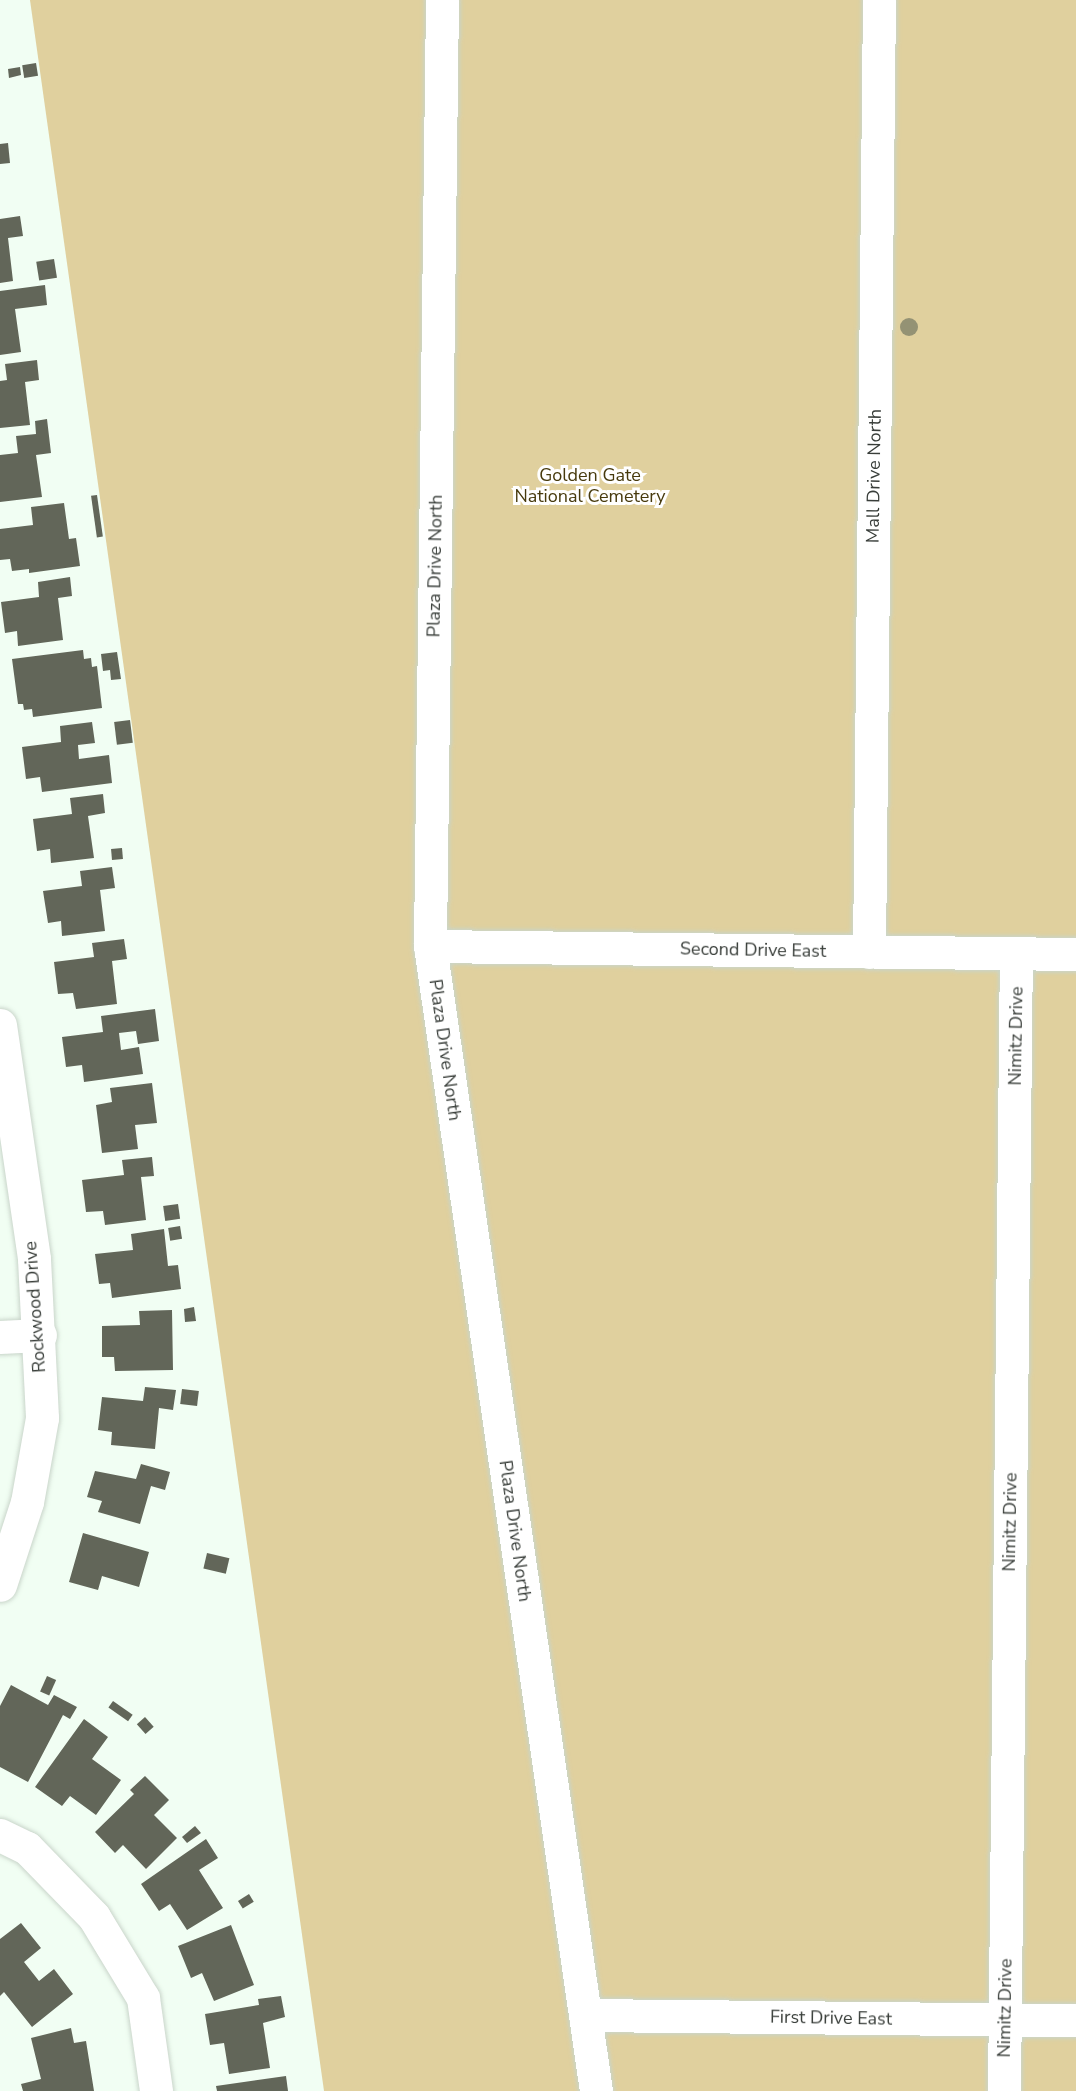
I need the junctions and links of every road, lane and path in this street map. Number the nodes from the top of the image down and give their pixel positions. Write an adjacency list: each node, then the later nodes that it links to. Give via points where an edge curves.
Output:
1 (442, 0): 3 (street, Plaza Drive North)
2 (879, 0): 4 (street, Mall Drive North)
3 (430, 946): 4 (street, Second Drive East); 12 (street, Plaza Drive North)
4 (869, 952): 5 (street, Second Drive East)
5 (1016, 953): 6 (street, Second Drive East); 13 (street, Nimitz Drive)
6 (1076, 954)
7 (0, 1024): 8 (street, Rockwood Drive, via 34,1259)
8 (40, 1335): 9 (street); 10 (street, Rockwood Drive, via 42,1418 27,1502)
9 (0, 1337)
10 (0, 1585)
11 (0, 1835): 15 (street, via 27,1848 94,1917 143,1998)
12 (585, 2015): 13 (street, First Drive East); 16 (street, Plaza Drive North)
13 (1005, 2019): 14 (street, First Drive East); 17 (street, Nimitz Drive)
14 (1076, 2020)
15 (156, 2091)
16 (596, 2091)
17 (1004, 2091)

